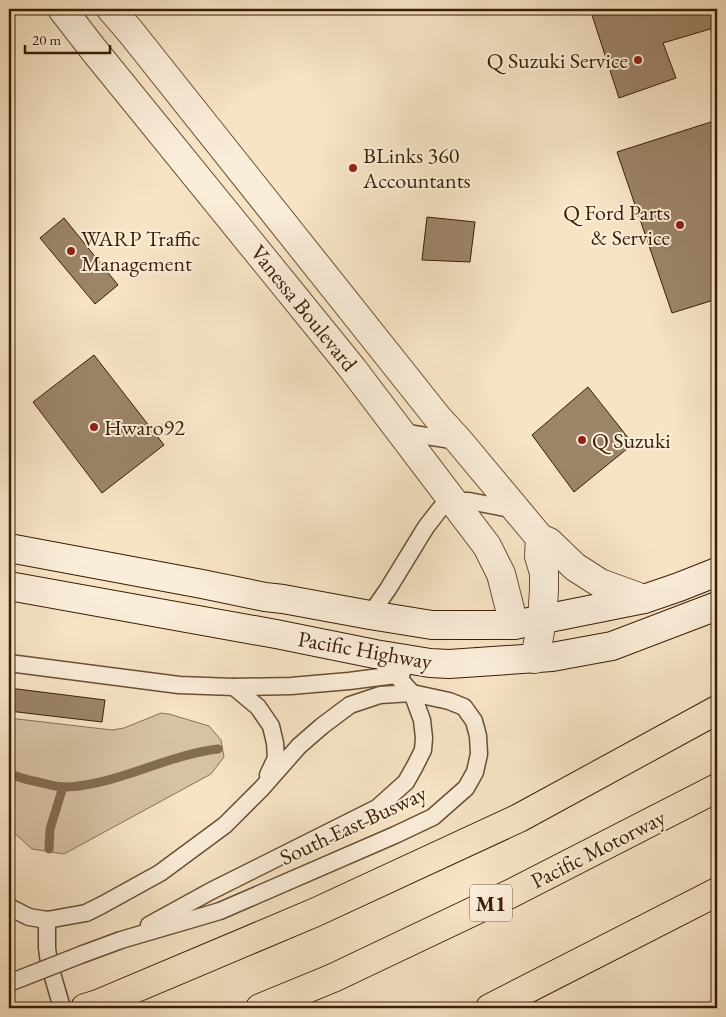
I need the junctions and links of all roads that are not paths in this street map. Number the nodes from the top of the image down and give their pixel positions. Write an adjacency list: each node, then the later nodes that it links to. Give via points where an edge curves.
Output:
1 (62, 9): 4 (street, Vanessa Boulevard)
2 (110, 9): 3 (street, Vanessa Boulevard)
3 (330, 280): 4 (street); 6 (street, Vanessa Boulevard)
4 (300, 303): 5 (street, Vanessa Boulevard)
5 (401, 432): 6 (lane); 7 (street, Vanessa Boulevard)
6 (459, 441): 8 (street, Vanessa Boulevard)
7 (452, 501): 8 (lane); 15 (lane, via 440,509 426,527); 17 (street, Vanessa Boulevard, via 487,546 502,574)
8 (516, 510): 9 (street, Vanessa Boulevard)
9 (540, 538): 13 (street, Vanessa Boulevard, via 600,583); 16 (street, via 539,556 544,573)
10 (9, 548): 15 (street, Pacific Highway)
11 (717, 572): 13 (street, Pacific Highway)
12 (9, 586): 18 (street, Pacific Highway)
13 (644, 599): 16 (street, Pacific Highway)
14 (717, 606): 19 (street, Pacific Highway, via 612,646)
15 (370, 615): 17 (street, Pacific Highway, via 432,625)
16 (542, 620): 17 (street, Pacific Highway); 19 (street)
17 (514, 626)
18 (374, 654): 21 (street, Pacific Highway); 22 (lane, South East Busway)
19 (535, 659): 21 (street, Pacific Highway)
20 (9, 663): 23 (lane)
21 (430, 663): 22 (lane)
22 (396, 675): 23 (lane, via 291,686); 24 (lane, South East Busway)
23 (234, 688): 26 (lane, South East Busway, via 258,707 271,726 276,758)
24 (412, 693): 26 (lane, South East Busway, via 380,695 350,706 299,746); 31 (lane, South East Busway, via 422,720 423,750 406,782 377,808); 31 (lane, South East Busway, via 464,707 474,720 478,736 475,772 466,788 433,817 220,911)
25 (717, 710): 33 (highway, via 519,818 316,912)
26 (262, 788): 30 (lane, South East Busway, via 225,825 160,872 86,913)
27 (717, 788): 35 (highway, Pacific Motorway / M1, via 512,893 333,978)
28 (717, 892): 36 (highway)
29 (9, 906): 30 (lane, South East Busway, via 29,917)
30 (47, 920): 34 (lane, via 49,963)
31 (121, 940): 32 (lane, South East Busway, bridge)
32 (9, 983)
33 (92, 1006)
34 (62, 1008)
35 (260, 1008)
36 (490, 1008)

